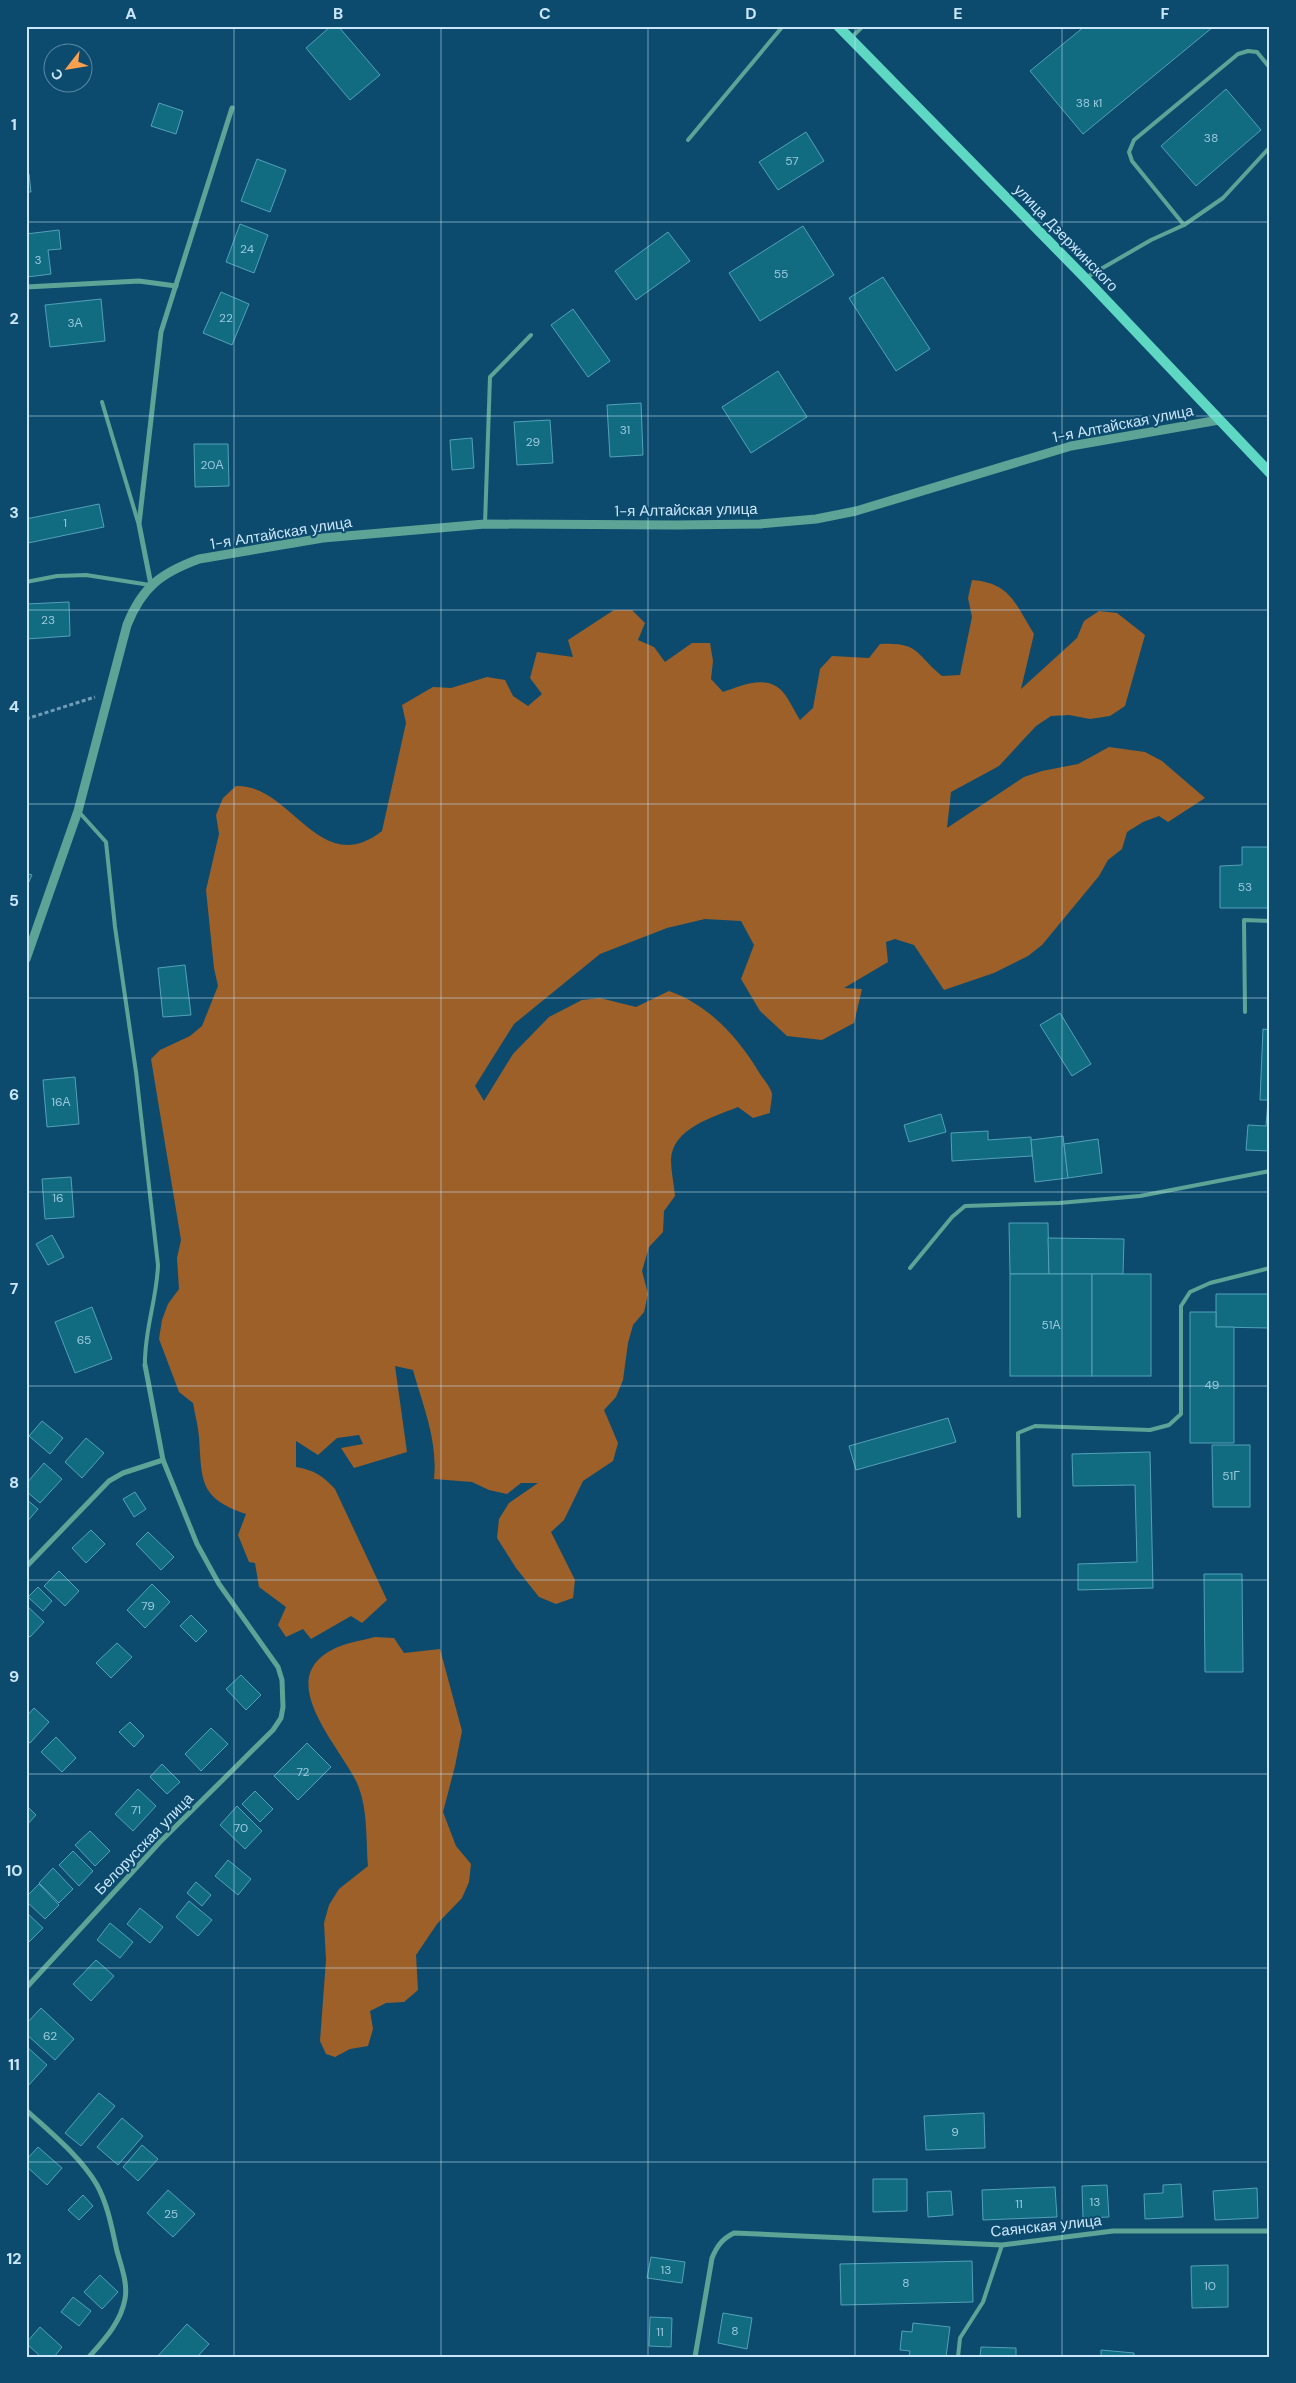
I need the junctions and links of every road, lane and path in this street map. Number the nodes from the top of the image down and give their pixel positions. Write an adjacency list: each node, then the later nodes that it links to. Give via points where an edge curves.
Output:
1 (783, 26): 7 (lane)
2 (838, 26): 4 (main road, улица Дзержинского)
3 (863, 26): 4 (lane)
4 (850, 39): 10 (main road, улица Дзержинского)
5 (1270, 68): 9 (lane, via 1257,52 1238,54 1134,140 1129,152 1132,161)
6 (232, 108): 11 (street)
7 (688, 140)
8 (1270, 147): 9 (lane, via 1223,198)
9 (1184, 225): 10 (lane)
10 (1085, 278): 15 (main road, улица Дзержинского)
11 (176, 286): 12 (street, via 139,281); 17 (street, via 161,332)
12 (26, 287)
13 (531, 335): 18 (lane, via 490,377)
14 (102, 402): 17 (lane)
15 (1219, 420): 16 (main road, улица Дзержинского); 18 (street, 1-я Алтайская улица, via 1071,446 856,511 816,519 695,525)
16 (1270, 473)
17 (139, 524): 20 (street)
18 (485, 524): 20 (street, 1-я Алтайская улица, via 323,538 199,559)
19 (26, 582): 20 (lane, via 86,575)
20 (151, 585): 21 (street, 1-я Алтайская улица, via 135,605 127,625)
21 (109, 692): 22 (path); 23 (street, 1-я Алтайская улица)
22 (26, 719)
23 (78, 811): 25 (street, 1-я Алтайская улица); 30 (lane, via 106,842 136,1072 158,1265 144,1344)
24 (1270, 921): 26 (lane, via 1244,920)
25 (26, 959)
26 (1246, 1012)
27 (1270, 1171): 28 (lane, via 1140,1196 965,1206)
28 (910, 1268)
29 (1270, 1268): 32 (lane, via 1210,1283 1190,1292 1181,1306 1181,1414 1169,1425 1150,1430 1035,1426 1018,1433)
30 (145, 1365): 31 (street)
31 (163, 1460): 33 (street, via 122,1473 109,1481); 34 (street, Белорусская улица, via 197,1544 212,1572 278,1667 283,1693 281,1718 273,1730 160,1842)
32 (1019, 1516)
33 (26, 1566)
34 (26, 1988)
35 (26, 2110): 38 (street, via 82,2164 106,2206 125,2281 125,2298 120,2315)
36 (1270, 2230): 37 (street, Саянская улица, via 1113,2231)
37 (1002, 2245): 39 (street, Саянская улица, via 734,2233 716,2247 712,2258); 40 (lane, via 983,2302 960,2338)
38 (89, 2357)
39 (695, 2357)
40 (958, 2357)

